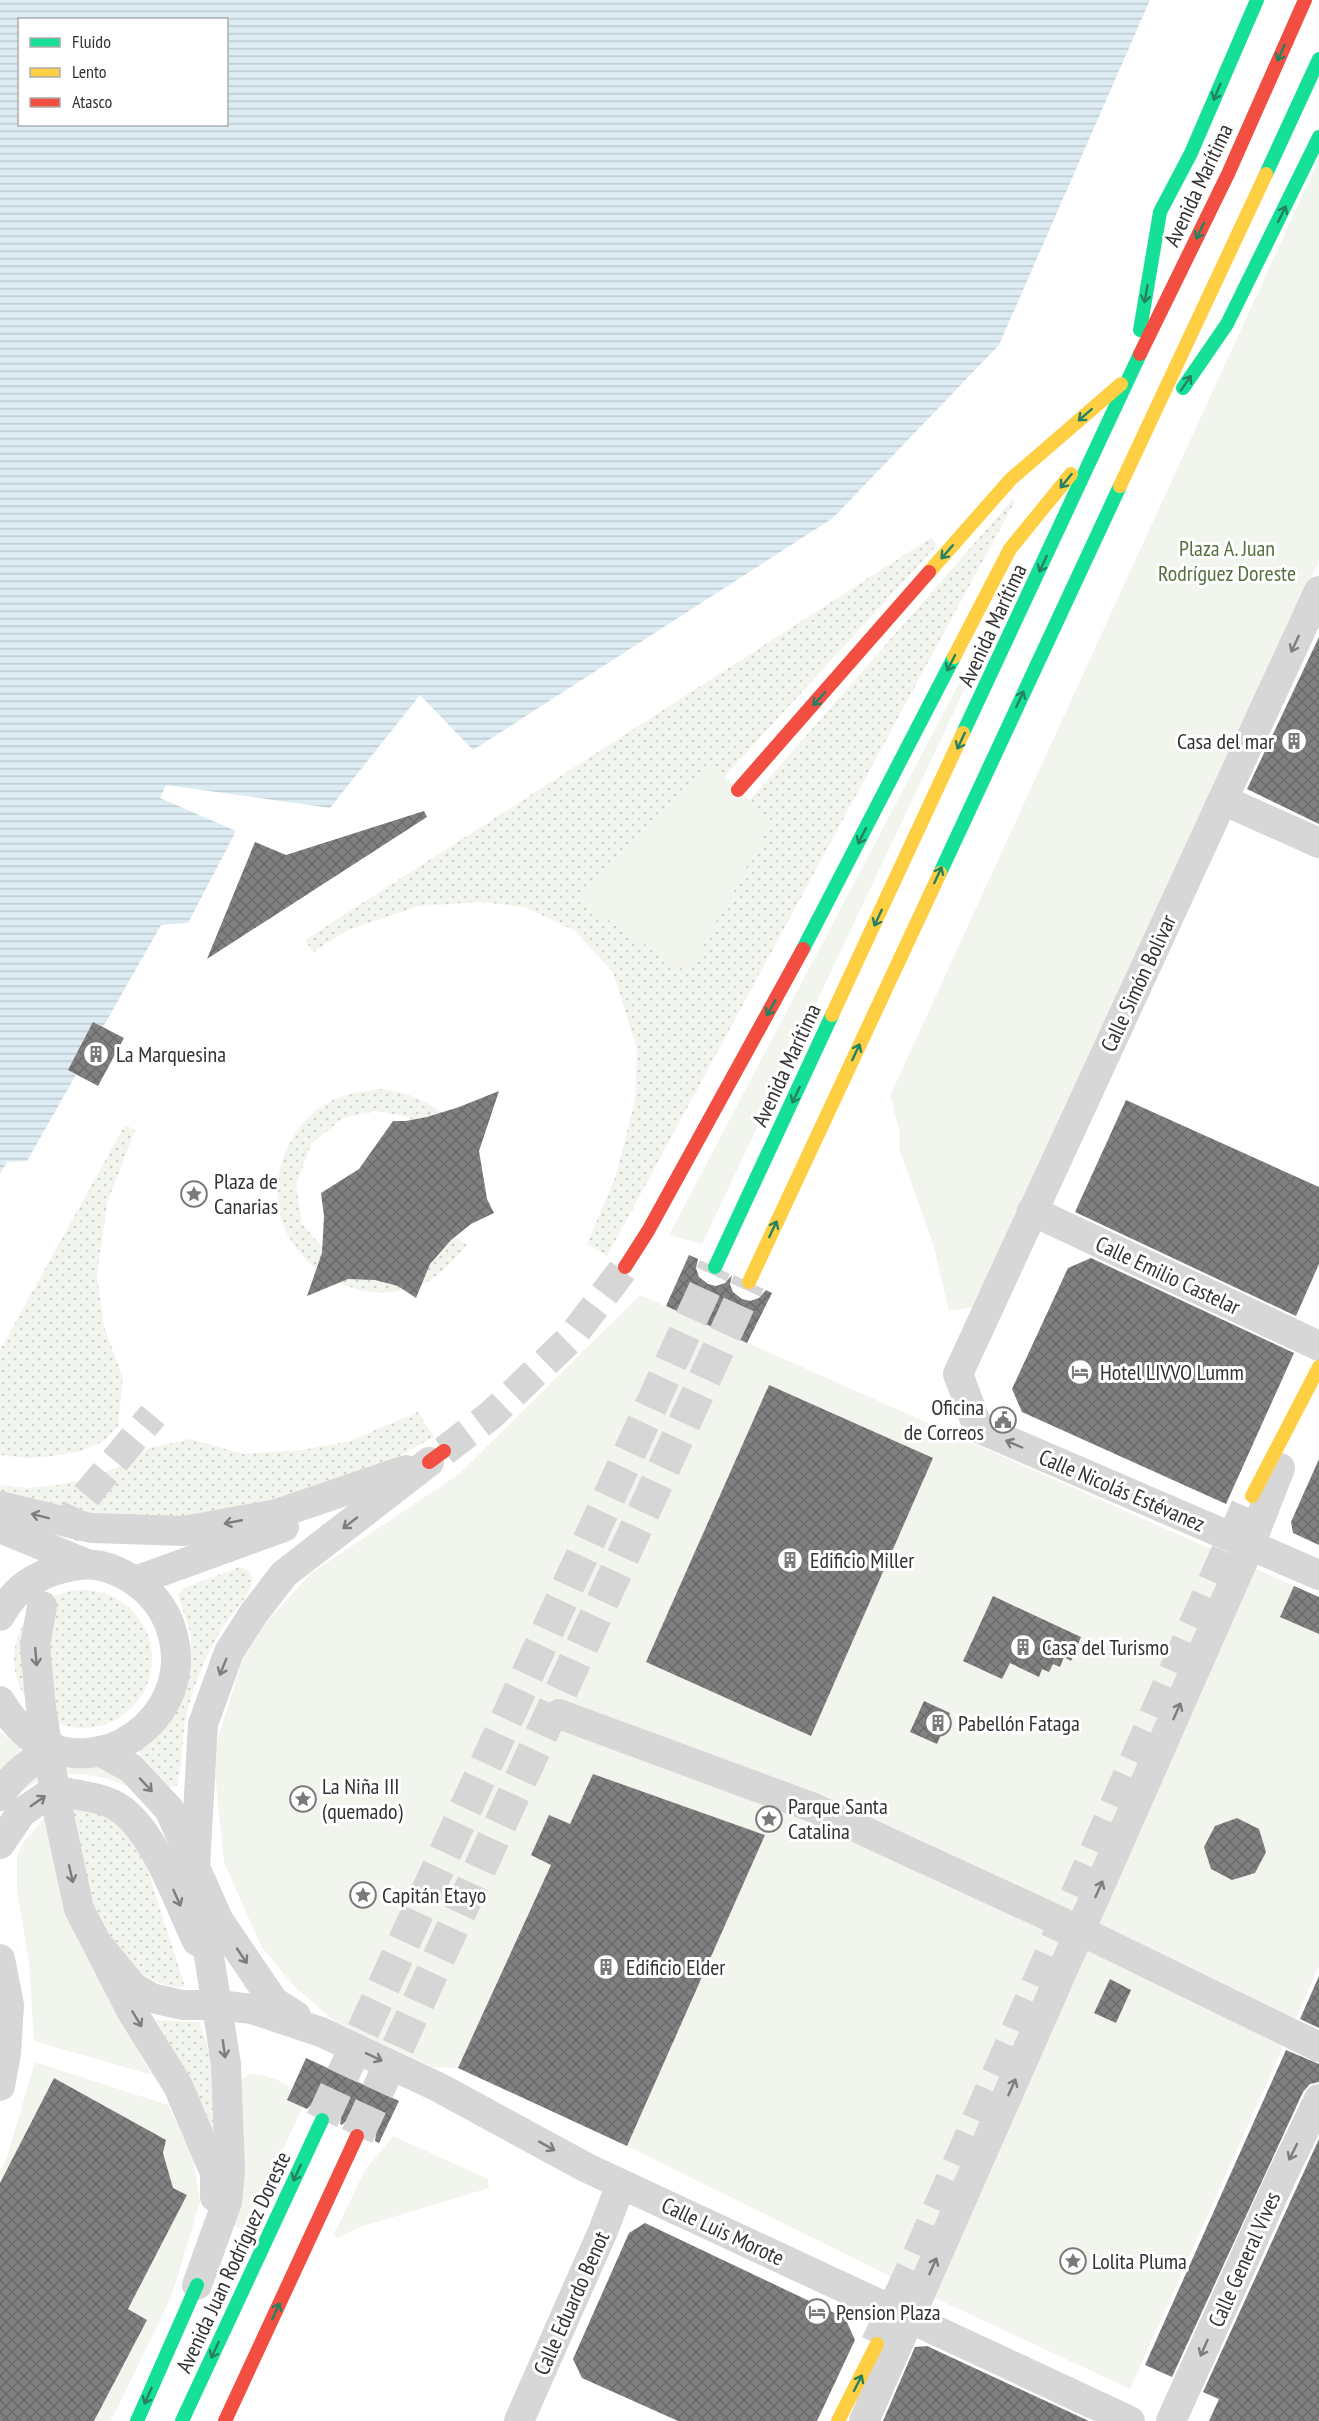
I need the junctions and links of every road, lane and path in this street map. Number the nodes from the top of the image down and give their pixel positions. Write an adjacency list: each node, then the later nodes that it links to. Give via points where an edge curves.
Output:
1 (1257, 0): 5 (main road, one-way to 5, via 1191,153 1160,212)
2 (1305, 0): 5 (main road, Avenida Marítima, one-way to 5, via 1228,174)
3 (1319, 59): 7 (main road)
4 (1319, 137): 7 (main road, one-way to 4, via 1227,324)
5 (1132, 370): 6 (main road, Avenida Marítima); 9 (main road, one-way to 9, via 1011,479)
6 (1102, 435): 13 (main road, one-way to 13, via 1010,549 797,961); 14 (main road, Avenida Marítima, one-way to 14)
7 (1129, 466): 15 (main road, one-way to 7)
8 (1319, 591): 10 (street, Calle Simón Bolivar, one-way to 10)
9 (738, 790)
10 (1223, 800): 11 (street); 12 (street, Calle Simón Bolivar)
11 (1319, 843)
12 (1032, 1211): 16 (street, Calle Emilio Castelar); 18 (street, Calle Simón Bolivar)
13 (625, 1267)
14 (716, 1267)
15 (749, 1282)
16 (1312, 1343)
17 (1319, 1367): 20 (main road); 23 (street)
18 (958, 1374): 23 (street, Calle Nicolás Estévanez, one-way to 18, via 978,1428)
19 (436, 1457): 21 (street, one-way to 21, via 277,1514 184,1532 91,1528); 26 (street, via 288,1526); 37 (street, one-way to 37, via 284,1574 229,1652 203,1724)
20 (1251, 1496)
21 (0, 1506)
22 (0, 1528): 24 (street)
23 (1250, 1545): 25 (street, Calle Nicolás Estévanez); 38 (street, one-way to 23)
24 (87, 1564): 26 (street, via 112,1569); 28 (street, via 56,1568 28,1582)
25 (1319, 1575)
26 (135, 1581): 33 (street, via 156,1599 170,1623 177,1650 175,1678 165,1704 148,1726 126,1742)
27 (42, 1606): 30 (street, one-way to 30, via 35,1647)
28 (0, 1616)
29 (0, 1701): 32 (street, via 30,1736)
30 (41, 1708)
31 (559, 1714): 38 (street, via 813,1808)
32 (54, 1748): 33 (street); 34 (street, via 7,1782)
33 (99, 1751): 37 (street, one-way to 37, via 131,1768 169,1809)
34 (0, 1796)
35 (59, 1816): 39 (street, one-way to 39, via 80,1909)
36 (0, 1844): 41 (street, one-way to 41, via 21,1813 53,1791 116,1806 145,1833)
37 (195, 1867): 41 (street); 44 (street, one-way to 44, via 219,1921 274,2002)
38 (1081, 1931): 45 (street); 52 (street, one-way to 38)
39 (101, 1948): 42 (street, via 133,1987 152,1998 182,2005); 51 (street, one-way to 51, via 131,2010 178,2086 215,2173 215,2201)
40 (0, 1959): 46 (street, via 9,2005)
41 (211, 1971): 42 (street); 43 (street)
42 (218, 2005): 43 (street); 51 (street, one-way to 51, via 226,2064 230,2170 227,2202)
43 (252, 2009): 44 (street)
44 (321, 2032): 50 (street, Calle Luis Morote, one-way to 50, via 438,2087)
45 (1319, 2047)
46 (0, 2086)
47 (1319, 2099): 61 (street, Calle General Vives, one-way to 61)
48 (322, 2120): 55 (main road, Avenida Juan Rodríguez Doreste, one-way to 55)
49 (357, 2136): 56 (main road, one-way to 49)
50 (621, 2184): 52 (street, Calle Luis Morote); 57 (street, Calle Eduardo Benot)
51 (197, 2285): 54 (main road, one-way to 54)
52 (909, 2319): 59 (street); 60 (street, Calle Luis Morote)
53 (877, 2344): 58 (main road, one-way to 53)
54 (137, 2421)
55 (182, 2421)
56 (225, 2421)
57 (519, 2421)
58 (838, 2421)
59 (864, 2421)
60 (1130, 2421)
61 (1172, 2421)

